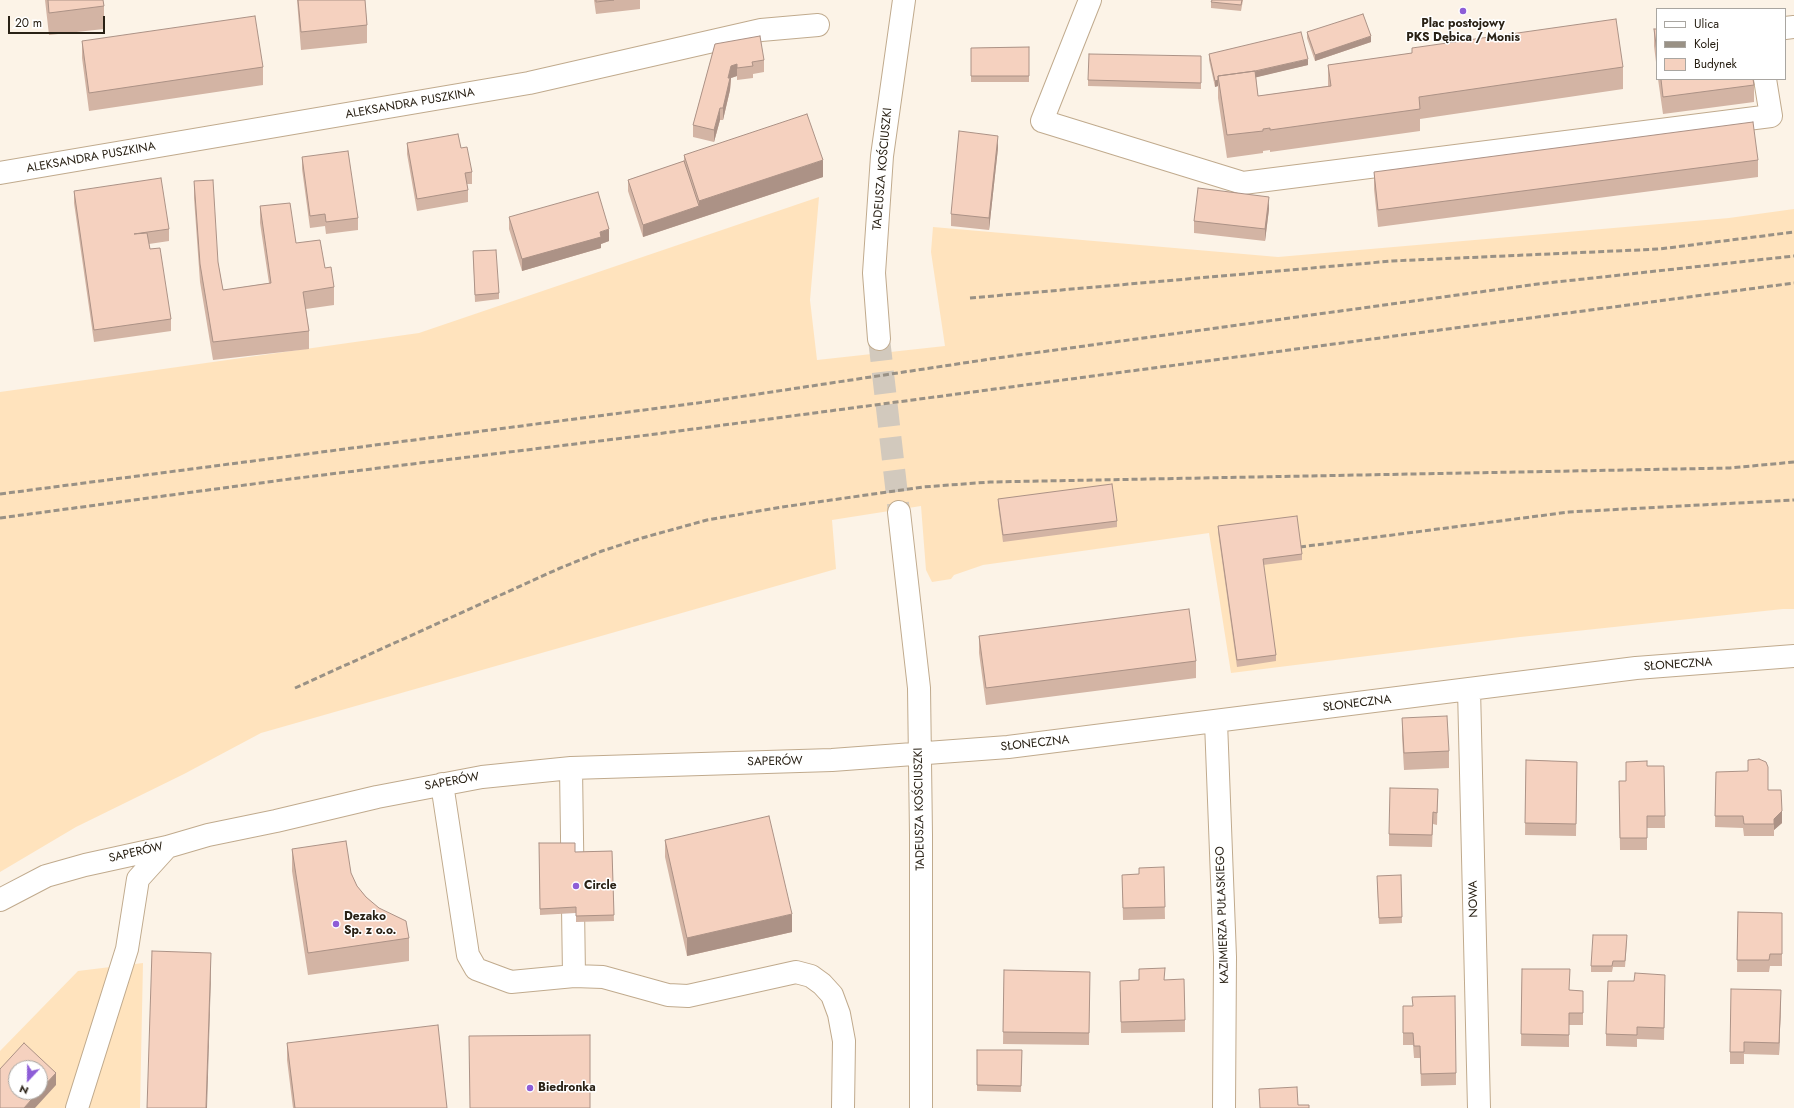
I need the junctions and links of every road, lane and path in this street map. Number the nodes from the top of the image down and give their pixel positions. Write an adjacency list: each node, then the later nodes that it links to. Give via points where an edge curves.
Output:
1 (904, 0): 6 (street, TADEUSZA KOŚCIUSZKI, via 882,156 874,273)
2 (1090, 0): 4 (street, via 1042,120 1243,183 1771,116)
3 (818, 25): 5 (street, ALEKSANDRA PUSZKINA, via 761,30 521,85)
4 (1765, 80)
5 (0, 173)
6 (879, 339)
7 (899, 512): 11 (street, TADEUSZA KOŚCIUSZKI, via 920,688)
8 (1794, 656): 9 (street, SŁONECZNA, via 1636,668)
9 (1469, 689): 10 (street, SŁONECZNA); 21 (street, NOWA)
10 (1216, 722): 11 (street, SŁONECZNA, via 1008,747); 20 (street, KAZIMIERZA PUŁASKIEGO, via 1225,957)
11 (920, 754): 12 (street, SAPERÓW, via 832,760); 19 (street, TADEUSZA KOŚCIUSZKI)
12 (571, 768): 13 (street, SAPERÓW, via 526,771); 16 (street)
13 (442, 784): 14 (street, SAPERÓW, via 208,835); 16 (street, via 468,955 476,969 511,982)
14 (167, 847): 15 (street, SAPERÓW, via 46,876); 17 (street, via 138,879 127,949)
15 (0, 900)
16 (574, 976): 18 (street, via 603,977 668,995 688,996 782,974 796,972 811,976 832,995 839,1014 844,1041)
17 (77, 1108)
18 (843, 1108)
19 (921, 1108)
20 (1224, 1108)
21 (1479, 1108)

